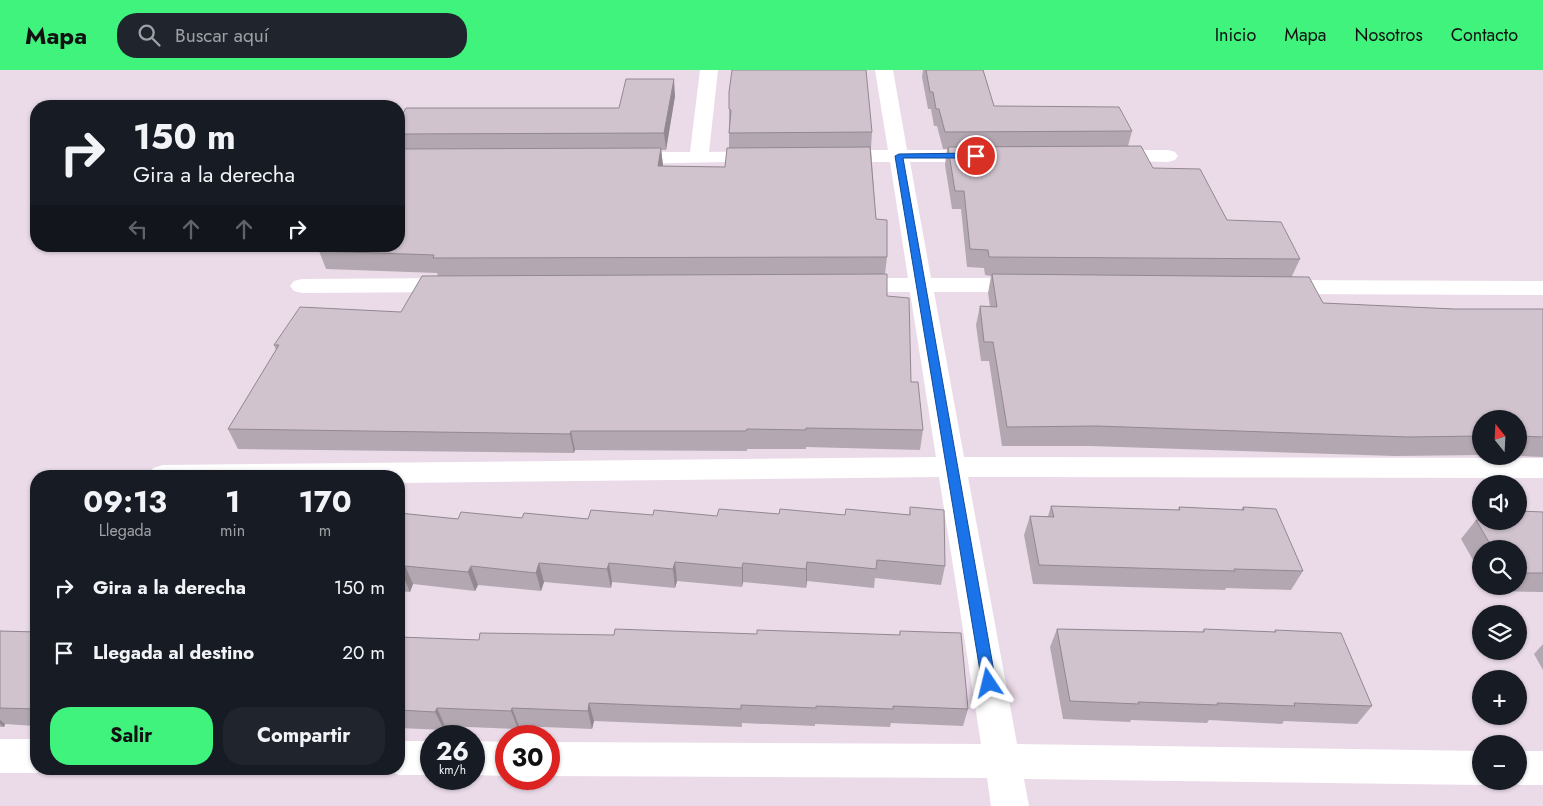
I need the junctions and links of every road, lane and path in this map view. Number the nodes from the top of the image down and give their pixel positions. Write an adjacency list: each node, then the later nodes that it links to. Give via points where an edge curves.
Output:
1 (709, 70): 10 (street)
2 (884, 70): 3 (street)
3 (899, 156): 4 (street); 8 (street); 12 (street)
4 (1008, 156)
5 (1088, 156): 6 (street)
6 (1168, 156)
7 (784, 157): 10 (street)
8 (813, 157)
9 (609, 158): 10 (street)
10 (699, 158)
11 (831, 284): 12 (street)
12 (921, 284): 13 (street); 18 (street)
13 (1049, 285)
14 (302, 286): 15 (street)
15 (472, 286)
16 (1257, 286): 17 (street)
17 (1543, 288)
18 (952, 467): 19 (street); 20 (street); 26 (street)
19 (1543, 468)
20 (405, 473)
21 (0, 756): 22 (street)
22 (30, 756)
23 (405, 758): 24 (street)
24 (420, 758)
25 (560, 759): 26 (street)
26 (1003, 761): 27 (street); 30 (street)
27 (1472, 768)
28 (1527, 768): 29 (street)
29 (1543, 768)
30 (1010, 806)

